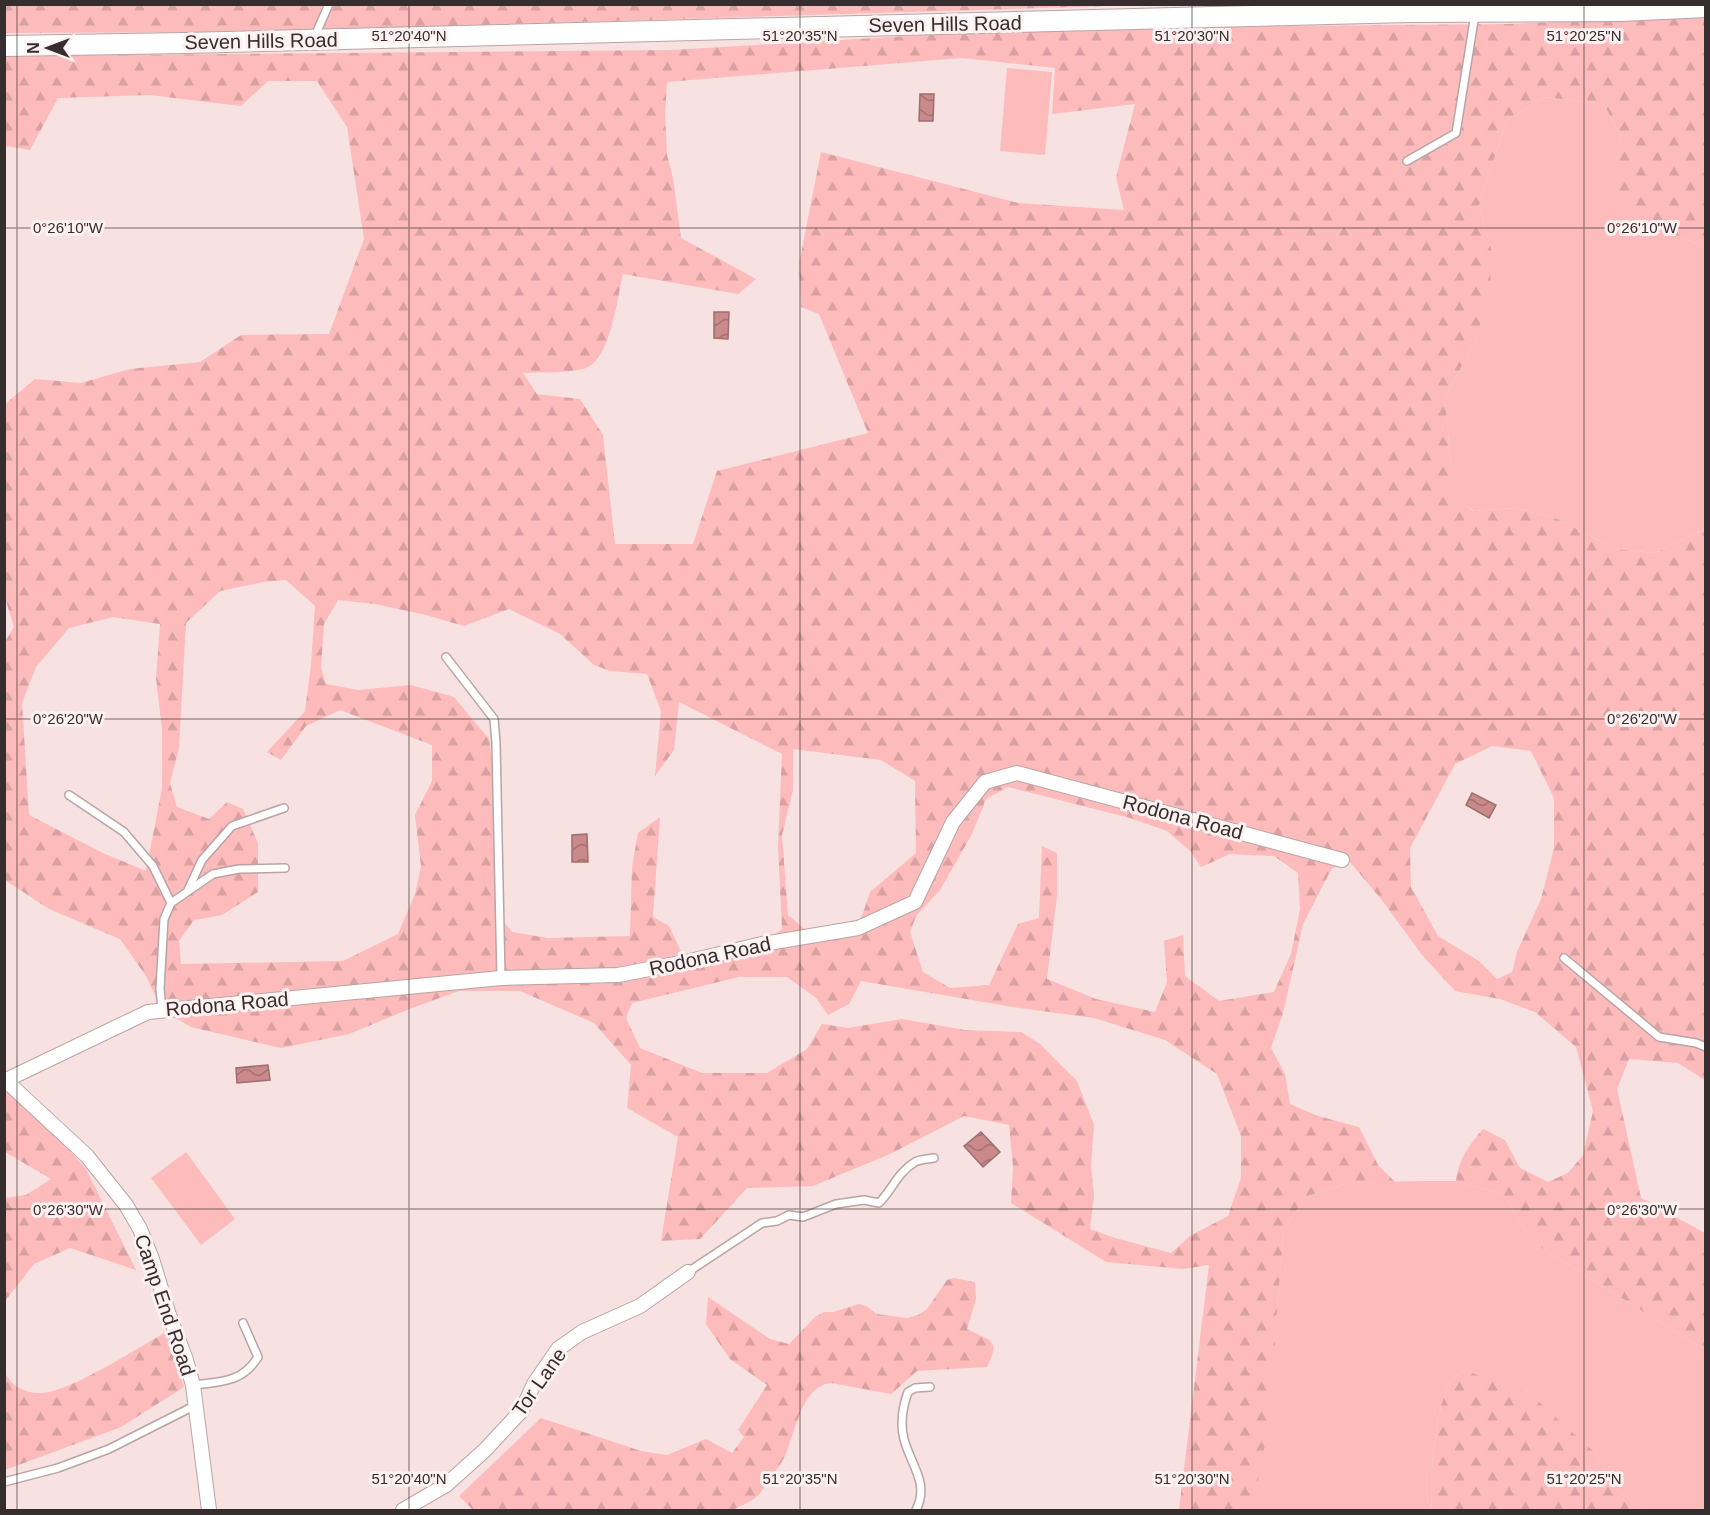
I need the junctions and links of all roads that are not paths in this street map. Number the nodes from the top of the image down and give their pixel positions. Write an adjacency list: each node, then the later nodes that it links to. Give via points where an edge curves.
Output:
1 (329, 4): 4 (lane)
2 (1706, 7): 3 (main road, Seven Hills Road)
3 (1475, 12): 4 (main road, Seven Hills Road); 6 (lane, via 1456,133)
4 (312, 40): 5 (main road, Seven Hills Road)
5 (4, 46)
6 (1407, 161)
7 (446, 657): 15 (lane, via 494,718)
8 (69, 795): 13 (lane, via 124,832 153,866)
9 (284, 808): 12 (lane, via 232,826 202,860)
10 (1342, 860): 15 (street, Rodona Road, via 1017,773 985,782 953,822 915,902 858,928 618,975)
11 (285, 868): 12 (lane, via 213,874)
12 (187, 893): 13 (lane)
13 (171, 903): 16 (lane, via 164,919)
14 (1563, 958): 17 (lane, via 1659,1038)
15 (501, 978): 16 (street, Rodona Road)
16 (162, 1010): 18 (street, Rodona Road, via 148,1012)
17 (1706, 1047)
18 (5, 1080): 22 (street, Camp End Road, via 78,1147 126,1205 152,1259)
19 (934, 1158): 20 (lane, via 916,1161 879,1203 864,1200 836,1204 803,1217 789,1215 762,1223)
20 (688, 1272): 27 (street, Tor Lane, via 640,1306 582,1332 558,1349 522,1410 485,1450 446,1485)
21 (243, 1323): 22 (lane, via 258,1357 251,1368 221,1382)
22 (193, 1385): 24 (street, Camp End Road)
23 (930, 1386): 28 (lane, via 908,1392 904,1411 904,1439 920,1477)
24 (196, 1405): 25 (lane, via 109,1449); 26 (street, Camp End Road)
25 (4, 1482)
26 (209, 1510)
27 (403, 1510)
28 (916, 1510)

